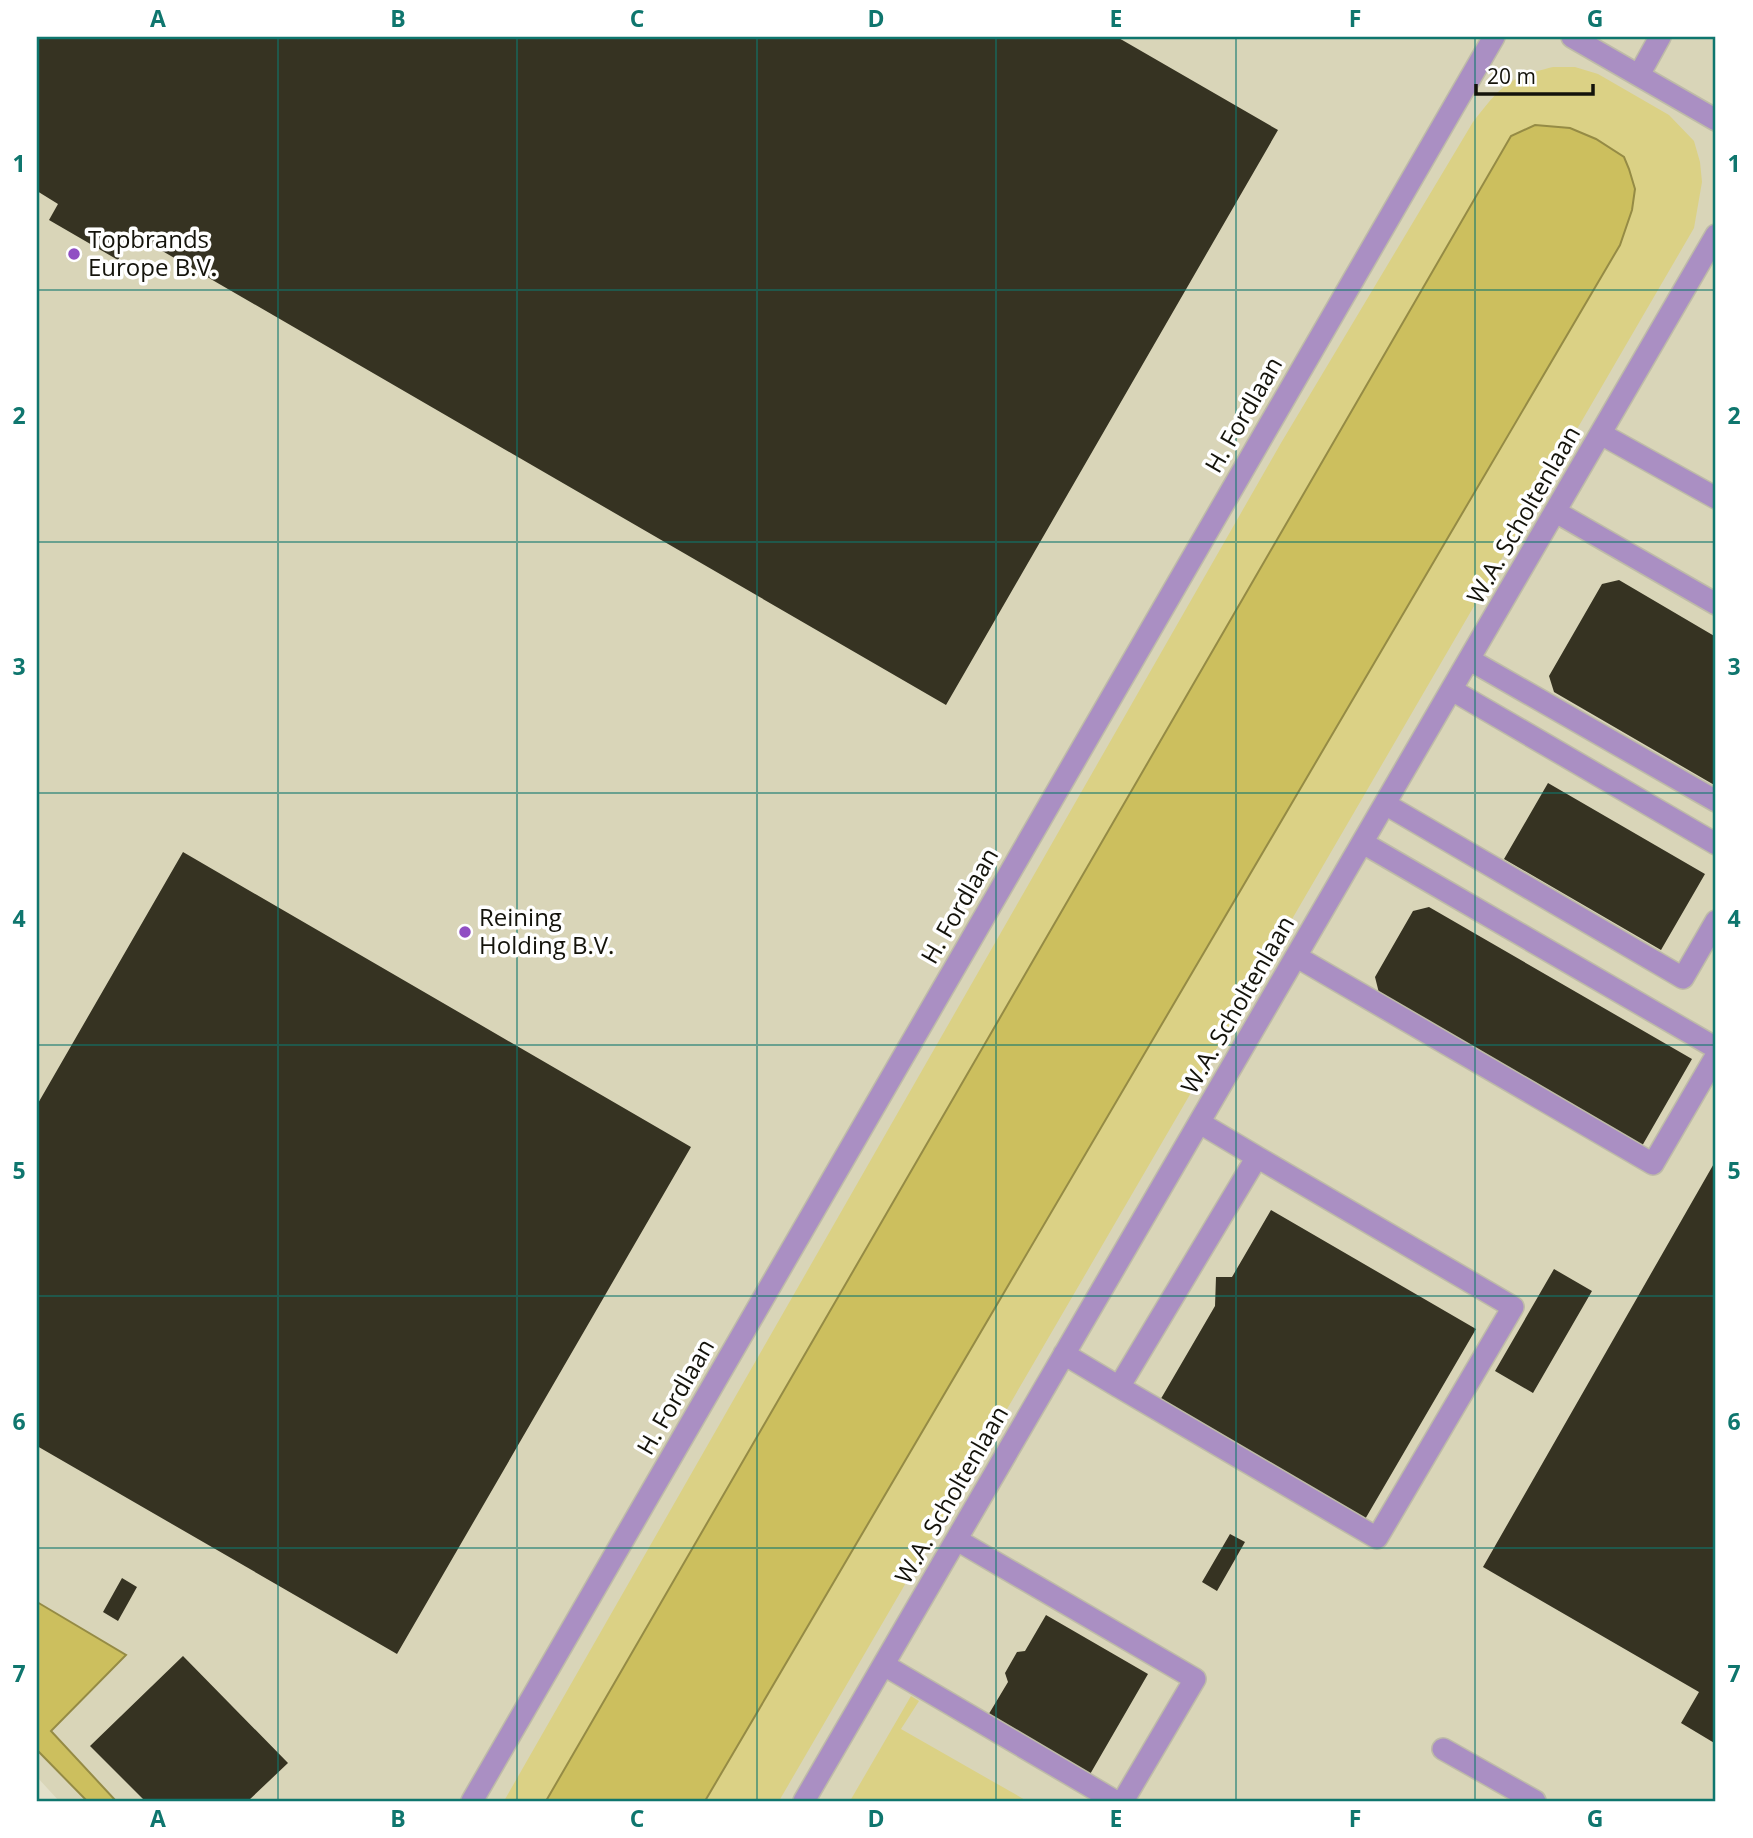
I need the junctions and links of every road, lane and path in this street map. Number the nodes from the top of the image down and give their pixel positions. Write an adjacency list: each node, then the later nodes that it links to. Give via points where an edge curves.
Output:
1 (1494, 37): 28 (street, H. Fordlaan)
2 (1572, 37): 4 (street)
3 (1660, 37): 4 (street)
4 (1639, 75): 5 (street)
5 (1716, 120)
6 (1716, 235): 7 (street, W.A. Scholtenlaan)
7 (1601, 434): 8 (street); 9 (street, W.A. Scholtenlaan)
8 (1716, 498)
9 (1556, 512): 10 (street); 11 (street, W.A. Scholtenlaan)
10 (1716, 604)
11 (1470, 660): 12 (street, W.A. Scholtenlaan); 13 (street)
12 (1452, 690): 14 (street, W.A. Scholtenlaan); 16 (street)
13 (1716, 801)
14 (1385, 804): 15 (street, W.A. Scholtenlaan); 17 (street, via 1683,978)
15 (1363, 843): 18 (street, W.A. Scholtenlaan); 19 (street)
16 (1716, 844)
17 (1716, 921)
18 (1297, 957): 20 (street, via 1653,1164); 21 (street, W.A. Scholtenlaan)
19 (1716, 1048)
20 (1716, 1056)
21 (1200, 1124): 22 (street); 23 (street, W.A. Scholtenlaan)
22 (1257, 1157): 24 (street); 24 (street, via 1513,1307 1377,1538)
23 (1064, 1354): 24 (street); 25 (street, W.A. Scholtenlaan)
24 (1119, 1387)
25 (957, 1539): 26 (street, W.A. Scholtenlaan); 31 (street, via 1195,1679)
26 (884, 1665): 29 (street, W.A. Scholtenlaan); 30 (street)
27 (1443, 1749): 32 (street)
28 (472, 1801)
29 (804, 1801)
30 (1115, 1801)
31 (1123, 1801)
32 (1535, 1801)

